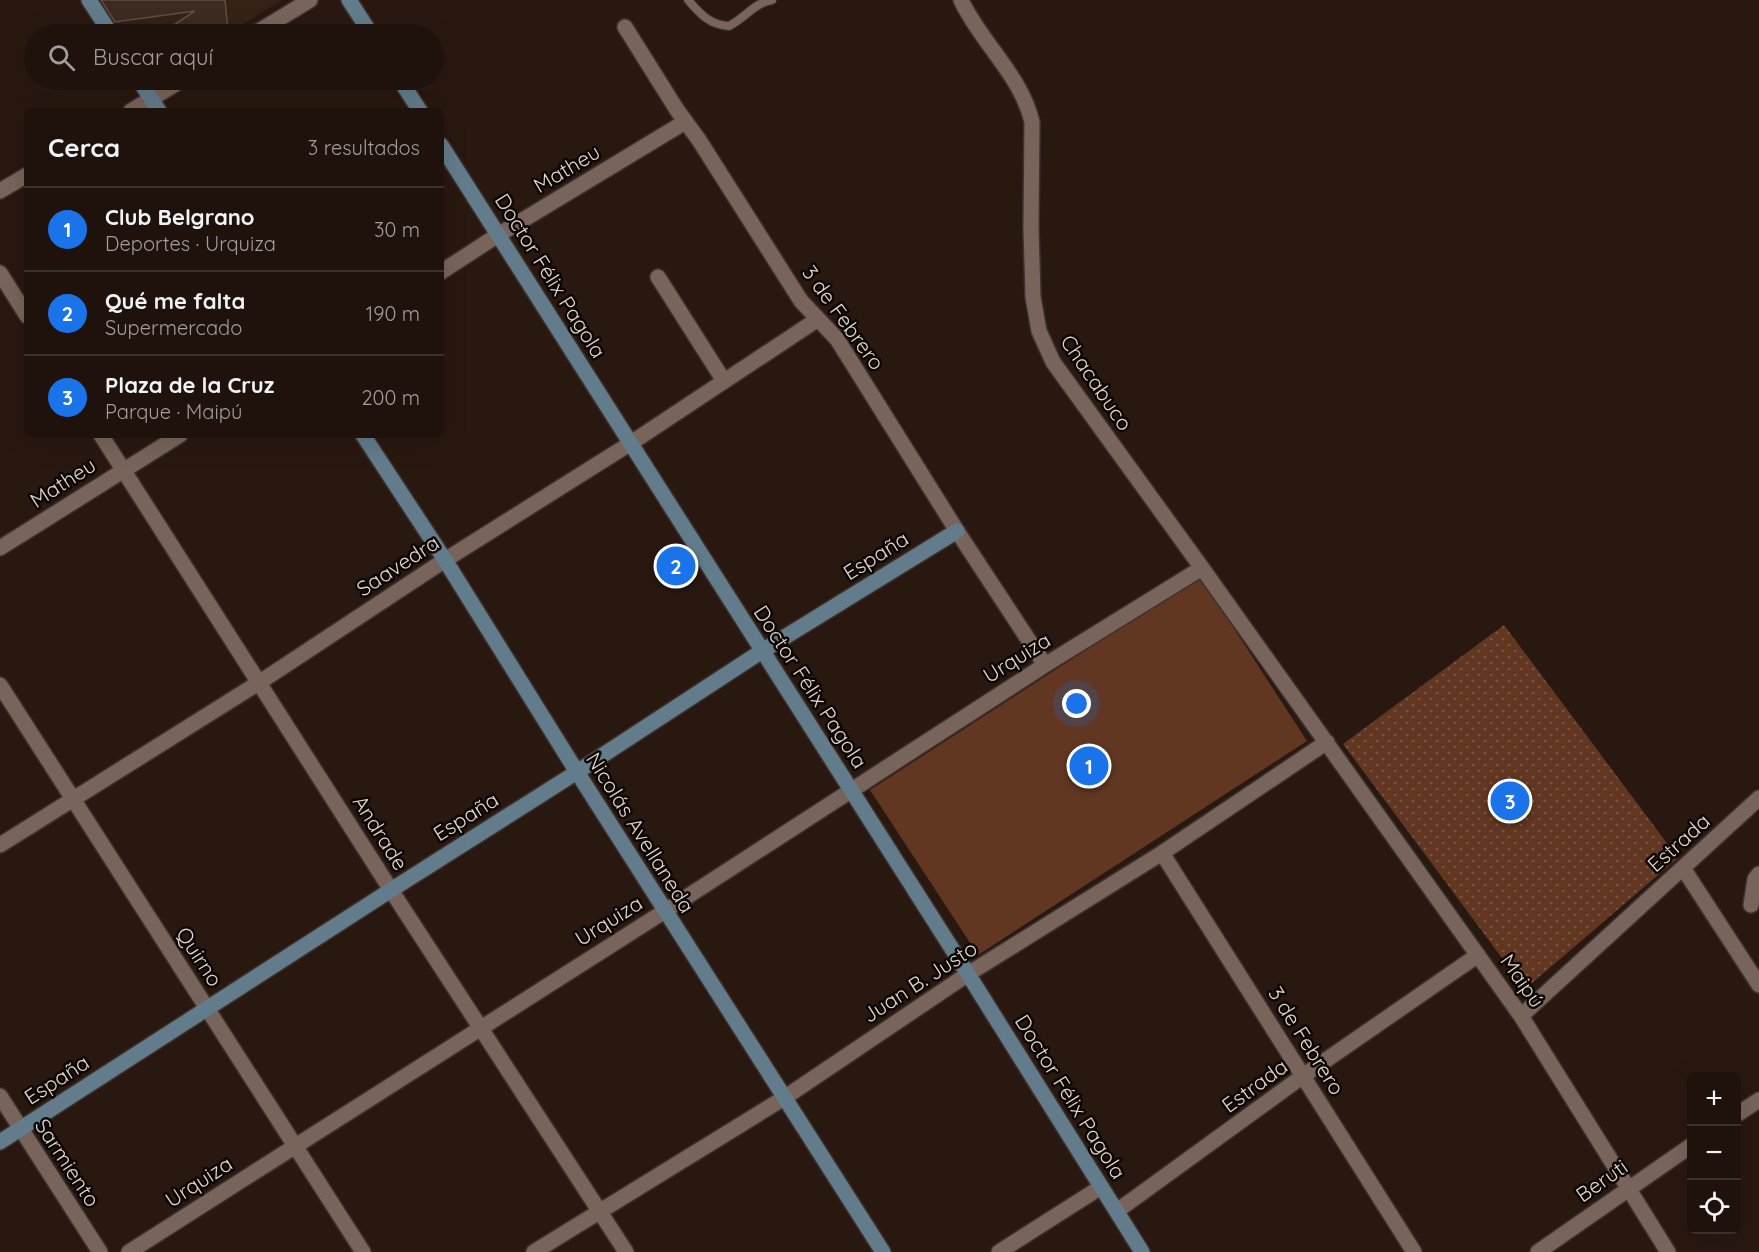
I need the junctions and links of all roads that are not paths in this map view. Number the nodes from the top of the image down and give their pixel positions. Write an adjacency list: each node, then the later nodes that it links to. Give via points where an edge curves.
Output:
1 (89, 0): 7 (street)
2 (309, 0): 8 (street)
3 (349, 0): 9 (street)
4 (688, 0): 5 (lane, via 710,22 729,26 757,4)
5 (772, 0)
6 (961, 0): 35 (street, Chacabuco, via 1028,105 1032,122 1033,297 1043,343)
7 (105, 24)
8 (270, 24)
9 (365, 24)
10 (625, 27): 16 (street, 3 de Febrero)
11 (145, 90): 14 (street)
12 (171, 90): 14 (street)
13 (406, 90): 15 (street)
14 (155, 105)
15 (418, 108)
16 (685, 122): 20 (street, Matheu); 25 (street, 3 de Febrero, via 801,301)
17 (444, 150): 20 (street, Doctor Félix Pagola)
18 (24, 177): 19 (street)
19 (0, 191)
20 (498, 235): 21 (street, Matheu); 30 (street, Doctor Félix Pagola)
21 (444, 270)
22 (0, 273): 24 (street)
23 (658, 277): 26 (street)
24 (24, 311)
25 (818, 319): 26 (street, Saavedra); 32 (street, 3 de Febrero, via 837,339)
26 (724, 381): 30 (street, Saavedra)
27 (103, 438): 31 (street, Andrade)
28 (175, 438): 31 (street, Matheu)
29 (365, 438): 34 (street, Nicolás Avellaneda)
30 (631, 443): 34 (street, Saavedra); 36 (street, Doctor Félix Pagola)
31 (123, 470): 33 (street, Matheu); 38 (street, Andrade)
32 (957, 531): 36 (street, España); 37 (street, 3 de Febrero)
33 (0, 548)
34 (445, 560): 38 (street, Saavedra); 41 (street, Nicolás Avellaneda)
35 (1202, 568): 37 (street, Urquiza); 40 (street, Chacabuco)
36 (762, 651): 41 (street, España); 42 (street, Doctor Félix Pagola)
37 (1045, 665): 42 (street, Urquiza)
38 (260, 682): 43 (street, Saavedra); 49 (street, Andrade)
39 (0, 685): 43 (street, Quirno)
40 (1327, 742): 46 (street, Juan B. Justo); 52 (street, Maipú)
41 (577, 772): 49 (street, España); 51 (street, Nicolás Avellaneda)
42 (851, 790): 51 (street, Urquiza); 53 (street, Doctor Félix Pagola)
43 (72, 798): 45 (street, Saavedra); 55 (street, Quirno)
44 (1759, 798): 47 (street, Estrada)
45 (0, 845)
46 (1162, 853): 53 (street, Juan B. Justo); 58 (street, 3 de Febrero)
47 (1683, 868): 54 (street); 56 (street, Estrada)
48 (1759, 874): 50 (street)
49 (391, 890): 55 (street, España); 57 (street, Andrade)
50 (1751, 905)
51 (665, 911): 57 (street, Urquiza); 60 (street, Nicolás Avellaneda)
52 (1478, 955): 56 (street, Maipú); 58 (street, Estrada)
53 (968, 974): 60 (street, Juan B. Justo); 67 (street, Doctor Félix Pagola)
54 (1759, 985)
55 (207, 1009): 63 (street, España); 65 (street, Quirno)
56 (1521, 1016): 68 (street, Maipú)
57 (480, 1027): 65 (street, Urquiza); 69 (street, Andrade)
58 (1304, 1076): 70 (street, Estrada); 79 (street, 3 de Febrero)
59 (0, 1096): 63 (street, Sarmiento)
60 (784, 1098): 69 (street, Juan B. Justo); 76 (street, Nicolás Avellaneda)
61 (1759, 1100): 62 (street)
62 (1741, 1112)
63 (21, 1129): 64 (street, España); 71 (street, Sarmiento)
64 (0, 1142)
65 (295, 1145): 72 (street, Urquiza); 73 (street, Quirno)
66 (1687, 1148): 68 (street, Beruti)
67 (1101, 1187): 70 (street, Doctor Félix Pagola); 77 (street)
68 (1629, 1187): 80 (street, Beruti); 81 (street, Maipú)
69 (600, 1210): 74 (street, Juan B. Justo); 75 (street, Andrade)
70 (1117, 1211): 78 (street, Doctor Félix Pagola)
71 (99, 1252)
72 (129, 1252)
73 (363, 1252)
74 (534, 1252)
75 (626, 1252)
76 (882, 1252)
77 (999, 1252)
78 (1142, 1252)
79 (1414, 1252)
80 (1538, 1252)
81 (1668, 1252)

